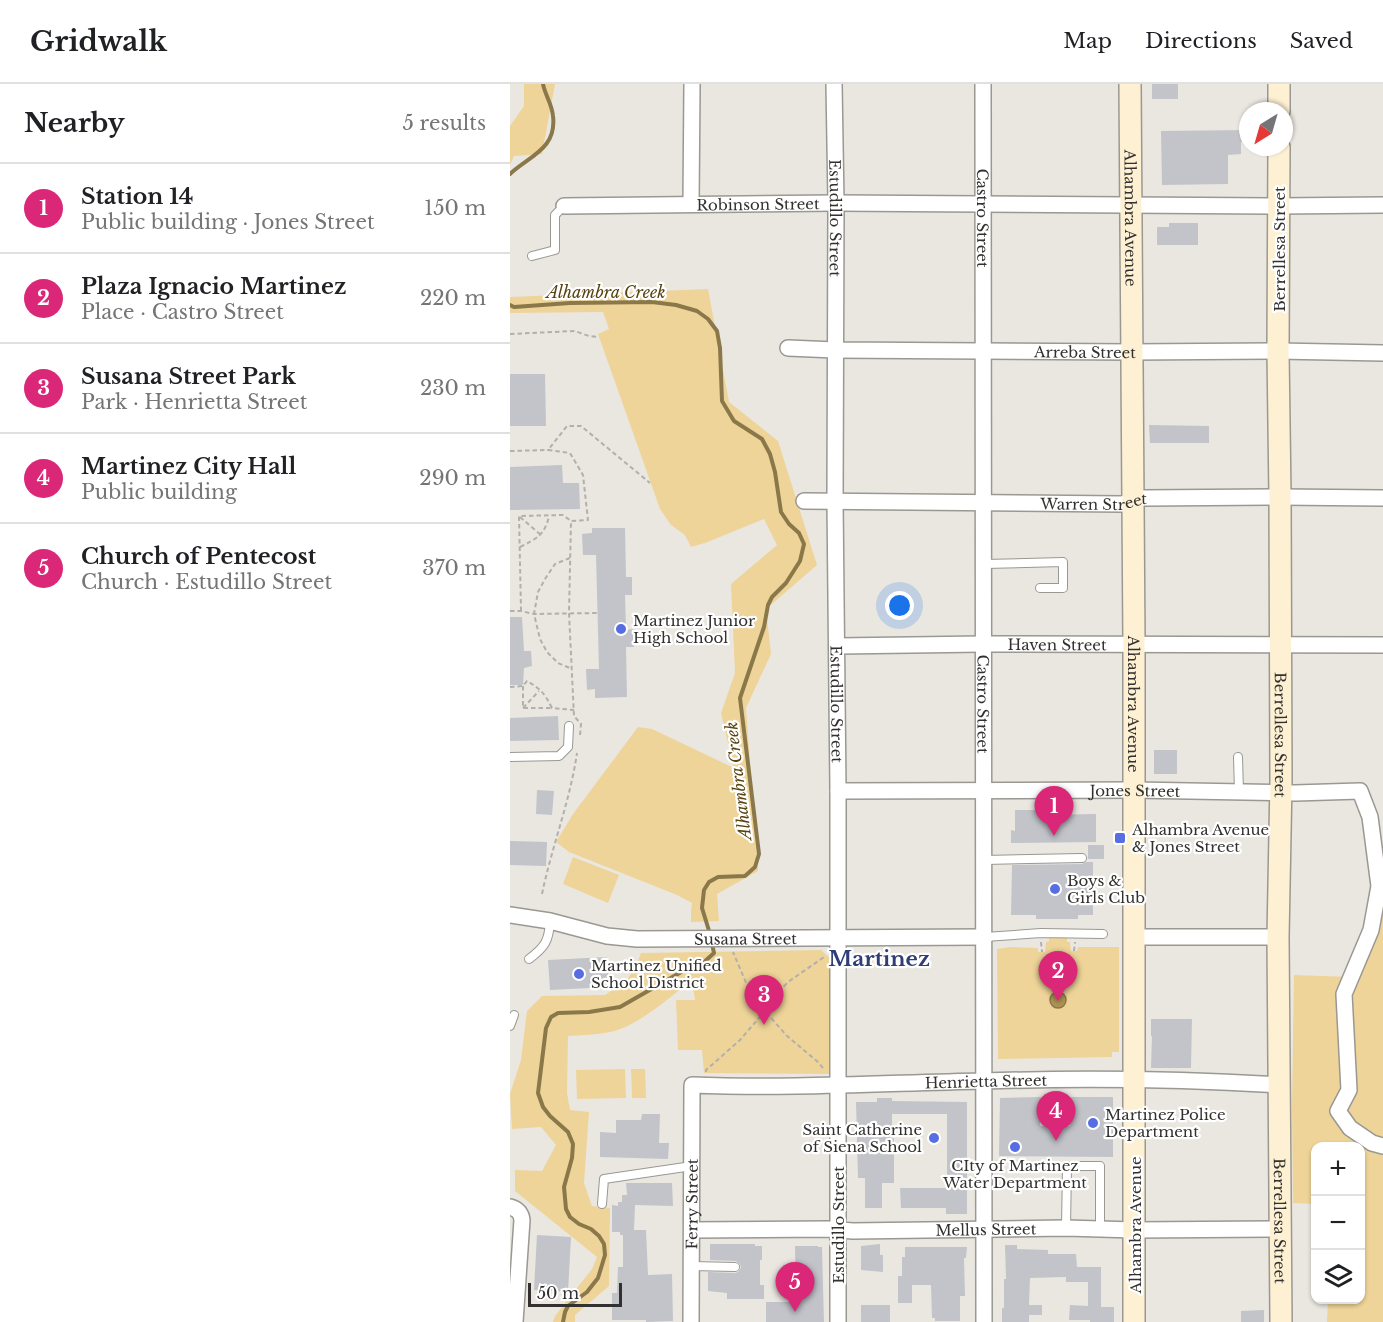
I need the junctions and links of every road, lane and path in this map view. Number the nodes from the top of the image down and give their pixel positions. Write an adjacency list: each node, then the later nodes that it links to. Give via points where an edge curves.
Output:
1 (692, 84): 9 (street)
2 (834, 84): 8 (street, Estudillo Street)
3 (983, 84): 10 (street, Castro Street)
4 (1130, 84): 11 (main road, Alhambra Avenue)
5 (1279, 84): 6 (main road)
6 (1279, 102)
7 (1279, 156): 14 (main road, Berrellesa Street)
8 (837, 202): 9 (street, Robinson Street); 10 (street, Robinson Street); 19 (street, Estudillo Street)
9 (691, 204): 13 (street, Robinson Street)
10 (982, 204): 11 (street, Robinson Street); 20 (street, Castro Street)
11 (1130, 204): 14 (street, Robinson Street); 22 (main road, Alhambra Avenue)
12 (1383, 205): 14 (street, Robinson Street)
13 (564, 206): 15 (lane, via 555,216 555,250)
14 (1279, 206): 21 (main road, Berrellesa Street)
15 (532, 256)
16 (510, 334): 17 (path, via 575,332)
17 (599, 337)
18 (788, 348): 19 (street, Arreba Street)
19 (835, 350): 20 (street, Arreba Street); 30 (street, Estudillo Street)
20 (984, 351): 22 (street, Arreba Street); 32 (street, Castro Street)
21 (1278, 351): 22 (street, Arreba Street); 23 (street, Arreba Street); 27 (main road, Berrellesa Street)
22 (1132, 352): 31 (main road, Alhambra Avenue)
23 (1383, 353)
24 (548, 450): 25 (path); 26 (path, via 567,426 581,426); 35 (path, via 570,453 583,475 588,520)
25 (510, 451)
26 (650, 483)
27 (1280, 497): 28 (street, Warren Street); 31 (street, Warren Street); 48 (main road, Berrellesa Street)
28 (1383, 498)
29 (804, 501): 30 (street, Warren Street)
30 (835, 501): 32 (street, Warren Street); 50 (street, Estudillo Street)
31 (1133, 501): 32 (street, Warren Street); 47 (main road, Alhambra Avenue)
32 (985, 503): 39 (street, Castro Street)
33 (550, 515): 34 (path); 35 (path, via 563,514); 36 (path)
34 (519, 516): 36 (path); 37 (path)
35 (571, 521): 38 (path)
36 (541, 535): 37 (path)
37 (520, 547): 42 (path)
38 (570, 558): 43 (path); 45 (path, via 555,564 545,579)
39 (984, 564): 40 (lane, via 1063,562 1063,588); 46 (street, Castro Street)
40 (1040, 588)
41 (510, 611): 42 (path)
42 (521, 611): 45 (path)
43 (569, 613): 44 (path); 45 (path); 51 (path)
44 (598, 613)
45 (534, 614): 51 (path, via 547,652)
46 (983, 644): 47 (street, Haven Street); 50 (street, Haven Street); 63 (street, Castro Street)
47 (1134, 644): 48 (street, Haven Street); 64 (main road, Alhambra Avenue)
48 (1280, 644): 49 (street, Haven Street); 67 (main road, Berrellesa Street)
49 (1383, 645)
50 (838, 646): 65 (street, Estudillo Street)
51 (572, 669): 57 (path)
52 (523, 686): 53 (path); 54 (path, via 526,681); 55 (path)
53 (510, 687)
54 (540, 690): 55 (path); 56 (path)
55 (523, 708): 56 (path)
56 (552, 708): 57 (path)
57 (574, 710): 59 (path, via 581,724)
58 (569, 726): 61 (lane, via 568,747 559,756)
59 (579, 744)
60 (577, 753): 70 (path, via 573,782)
61 (510, 757)
62 (1238, 757): 66 (lane)
63 (983, 790): 64 (street, Jones Street); 65 (street, Jones Street); 69 (street, Castro Street)
64 (1134, 790): 66 (street, Jones Street); 75 (main road, Alhambra Avenue)
65 (838, 791): 78 (street, Estudillo Street)
66 (1239, 792): 67 (street, Jones Street)
67 (1281, 793): 76 (main road, Berrellesa Street); 92 (street, Jones Street, via 1360,791 1370,817 1379,886 1371,930 1344,994 1349,1090 1338,1111 1350,1128)
68 (1082, 858): 69 (lane)
69 (984, 860): 74 (street, Castro Street)
70 (542, 894)
71 (510, 915): 72 (street, Susana Street)
72 (550, 921): 77 (street, Susana Street, via 607,936 704,938); 79 (lane, via 543,948)
73 (1103, 934): 74 (lane)
74 (985, 937): 78 (street, Susana Street); 86 (street, Castro Street)
75 (1135, 937): 76 (street); 85 (main road, Alhambra Avenue)
76 (1278, 937): 88 (main road, Berrellesa Street)
77 (729, 944): 78 (street, Susana Street); 80 (path, via 750,992)
78 (833, 944): 80 (path, via 824,957 788,982); 89 (street, Estudillo Street)
79 (528, 958)
80 (765, 1011): 83 (path); 84 (path, via 706,1070)
81 (514, 1015): 82 (lane)
82 (510, 1026)
83 (828, 1073)
84 (706, 1076)
85 (1135, 1080): 86 (street, Henrietta Street); 88 (street, Henrietta Street); 102 (main road, Alhambra Avenue)
86 (984, 1081): 89 (street, Henrietta Street); 97 (street, Castro Street)
87 (692, 1085): 89 (street, Henrietta Street); 93 (street, Ferry Street)
88 (1279, 1085): 99 (main road, Berrellesa Street)
89 (838, 1086): 101 (street, Estudillo Street)
90 (1059, 1109): 91 (path)
91 (1059, 1117): 91 (path, via 1062,1110 1068,1111 1068,1106 1044,1106 1044,1110 1055,1110)
92 (1383, 1146)
93 (693, 1166): 94 (lane, via 604,1179); 100 (street, Ferry Street)
94 (602, 1204)
95 (516, 1211): 105 (street, via 522,1220)
96 (1066, 1228): 97 (street, Mellus Street); 98 (street, Mellus Street); 98 (lane, via 1067,1166 1100,1166)
97 (985, 1229): 101 (street, Mellus Street); 108 (street, Castro Street)
98 (1100, 1229): 102 (street, Mellus Street)
99 (1280, 1229): 102 (street, Mellus Street); 110 (main road, Berrellesa Street)
100 (692, 1230): 101 (street, Mellus Street); 103 (street, Ferry Street)
101 (838, 1230): 107 (street, Estudillo Street)
102 (1134, 1230): 109 (main road, Alhambra Avenue)
103 (692, 1266): 104 (lane); 106 (street, Ferry Street)
104 (735, 1267)
105 (515, 1322)
106 (691, 1322)
107 (838, 1322)
108 (984, 1322)
109 (1134, 1322)
110 (1281, 1322)

